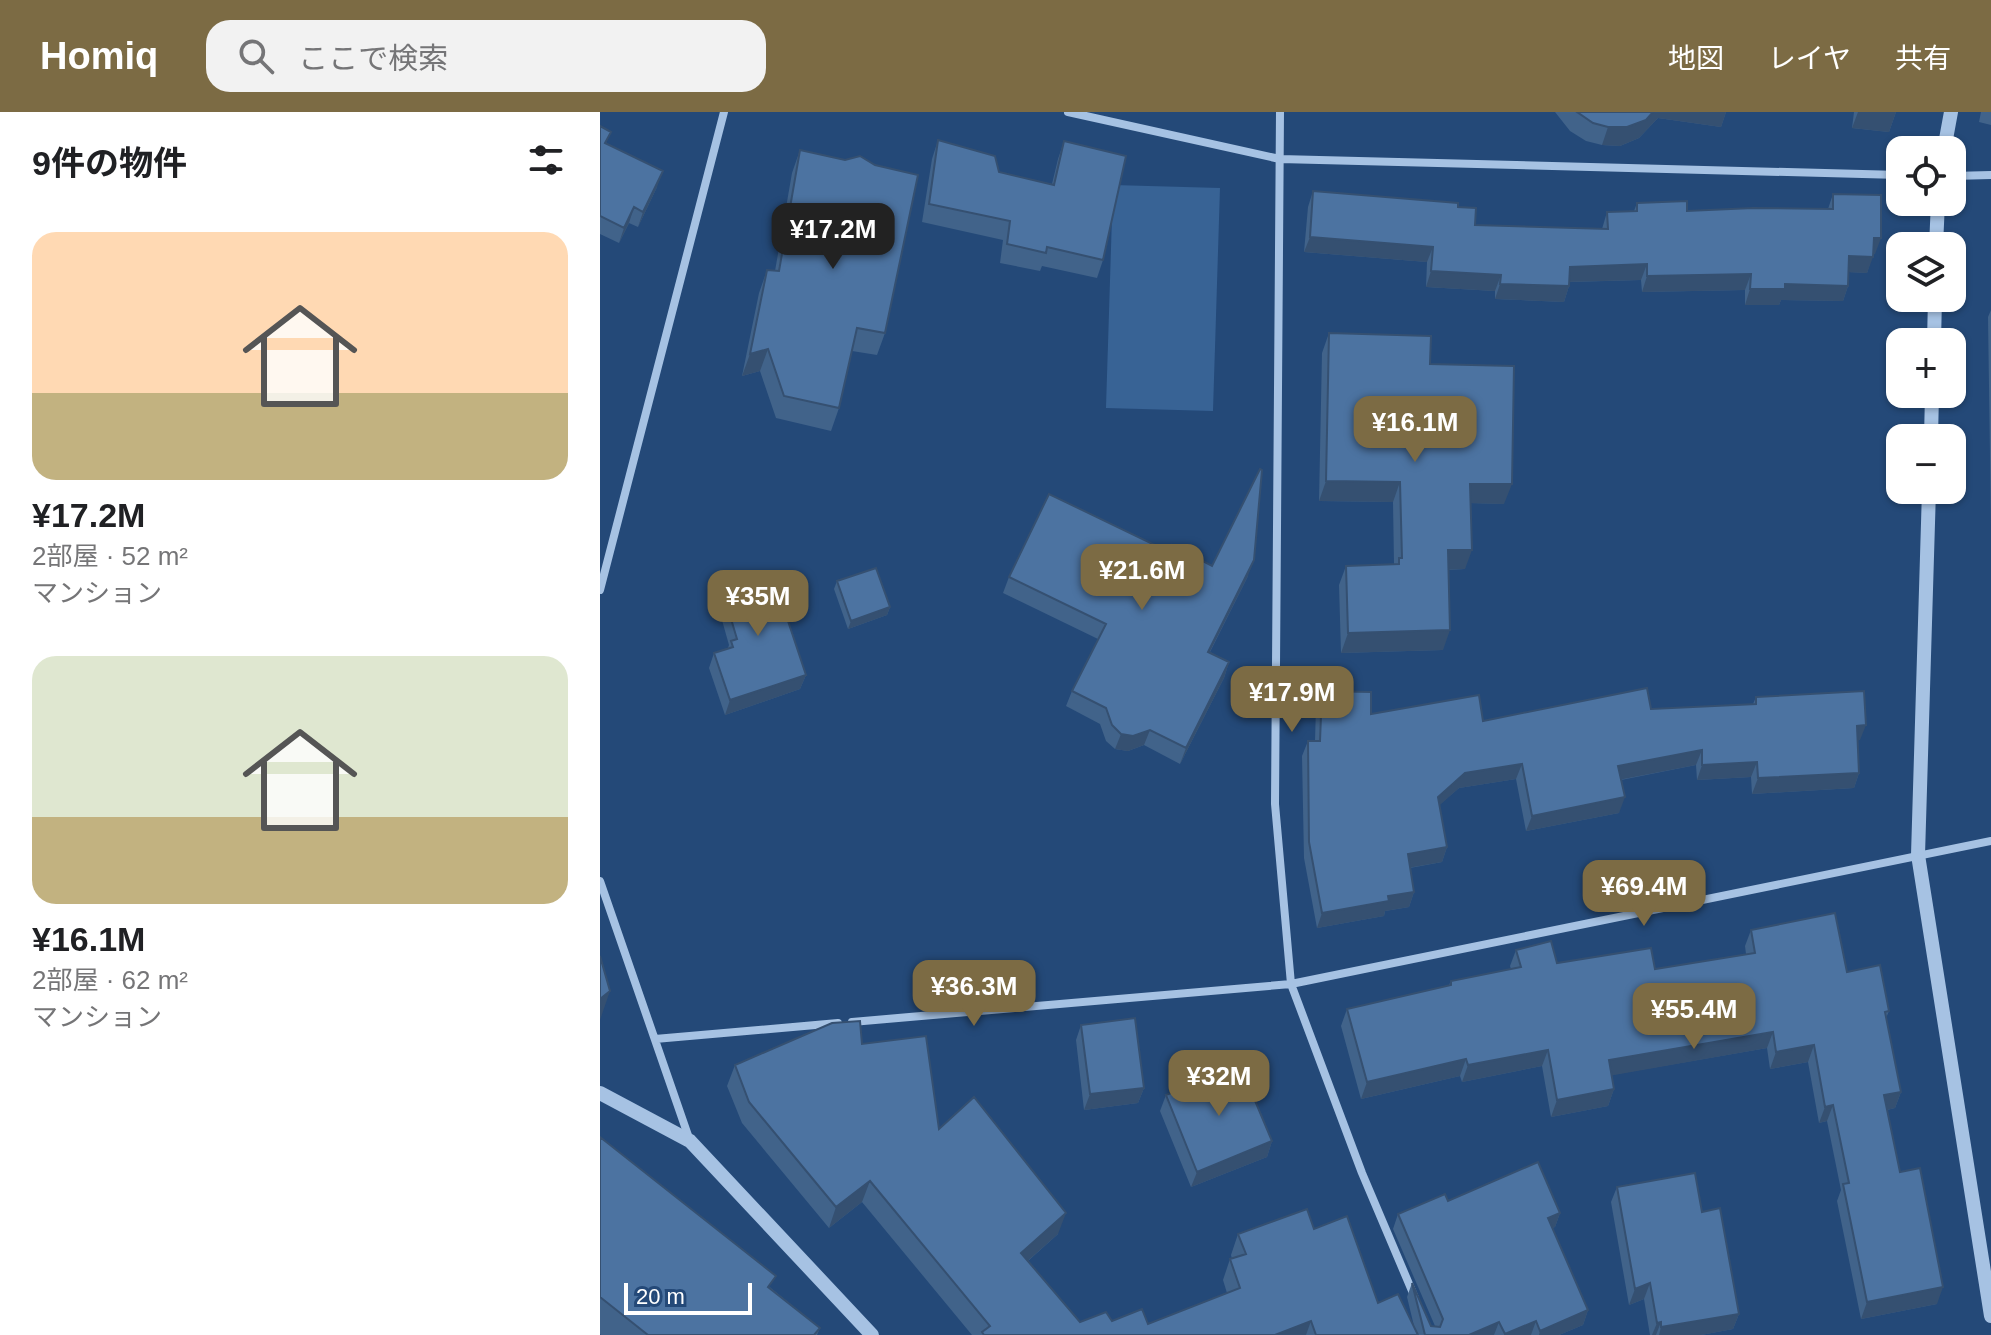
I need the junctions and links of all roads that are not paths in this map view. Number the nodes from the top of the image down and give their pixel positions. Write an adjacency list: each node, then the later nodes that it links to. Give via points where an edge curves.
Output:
1 (724, 112): 11 (street)
2 (1068, 112): 6 (street)
3 (1280, 112): 6 (street)
4 (1951, 112): 5 (street)
5 (1947, 136)
6 (1280, 159): 7 (street); 15 (street, via 1275,804)
7 (1886, 175)
8 (1991, 175): 9 (street)
9 (1966, 176)
10 (1929, 504): 13 (street)
11 (600, 590)
12 (1991, 841): 13 (street)
13 (1918, 855): 15 (street); 20 (street)
14 (600, 881): 16 (street)
15 (1291, 984): 16 (street); 19 (street)
16 (655, 1039): 18 (street)
17 (600, 1093): 18 (street)
18 (690, 1141): 21 (street)
19 (1420, 1308)
20 (1991, 1316)
21 (872, 1335)

